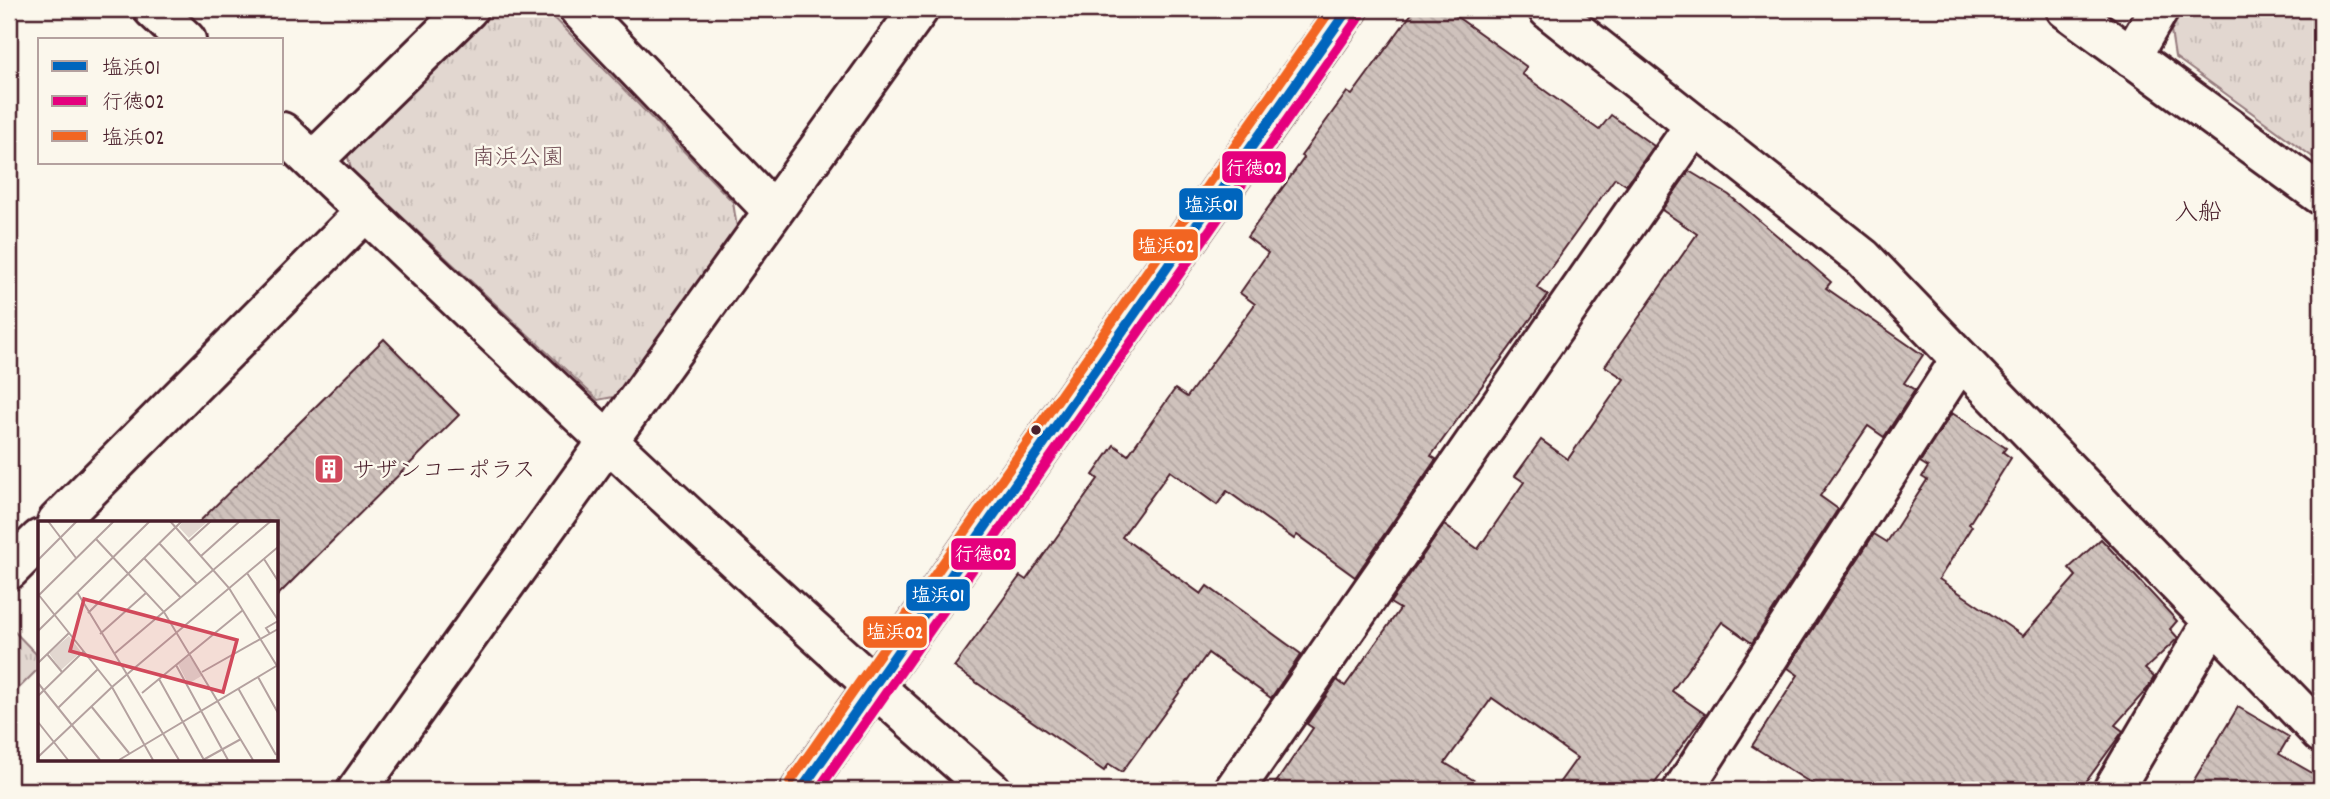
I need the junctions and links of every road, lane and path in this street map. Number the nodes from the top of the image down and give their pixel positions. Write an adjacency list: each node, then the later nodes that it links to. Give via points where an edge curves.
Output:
1 (153, 9): 9 (street)
2 (468, 9): 13 (street)
3 (579, 9): 15 (street)
4 (919, 9): 15 (street)
5 (1348, 9): 23 (street)
6 (1548, 9): 11 (street)
7 (2066, 9): 10 (street)
8 (2159, 9): 10 (street)
9 (184, 38)
10 (2131, 57): 14 (street)
11 (1693, 126): 17 (street, via 1863,258); 28 (street)
12 (284, 134): 13 (street)
13 (313, 161): 16 (street)
14 (2321, 195)
15 (773, 211): 18 (street)
16 (365, 212): 18 (street); 19 (street)
17 (1960, 360): 22 (street); 29 (street)
18 (609, 441): 23 (street); 25 (street)
19 (59, 521)
20 (38, 541): 21 (street)
21 (9, 570)
22 (2213, 621): 24 (street); 30 (street)
23 (873, 686): 26 (street); 27 (street)
24 (2321, 733)
25 (357, 790)
26 (801, 790)
27 (991, 790)
28 (1234, 790)
29 (1683, 790)
30 (2113, 790)

